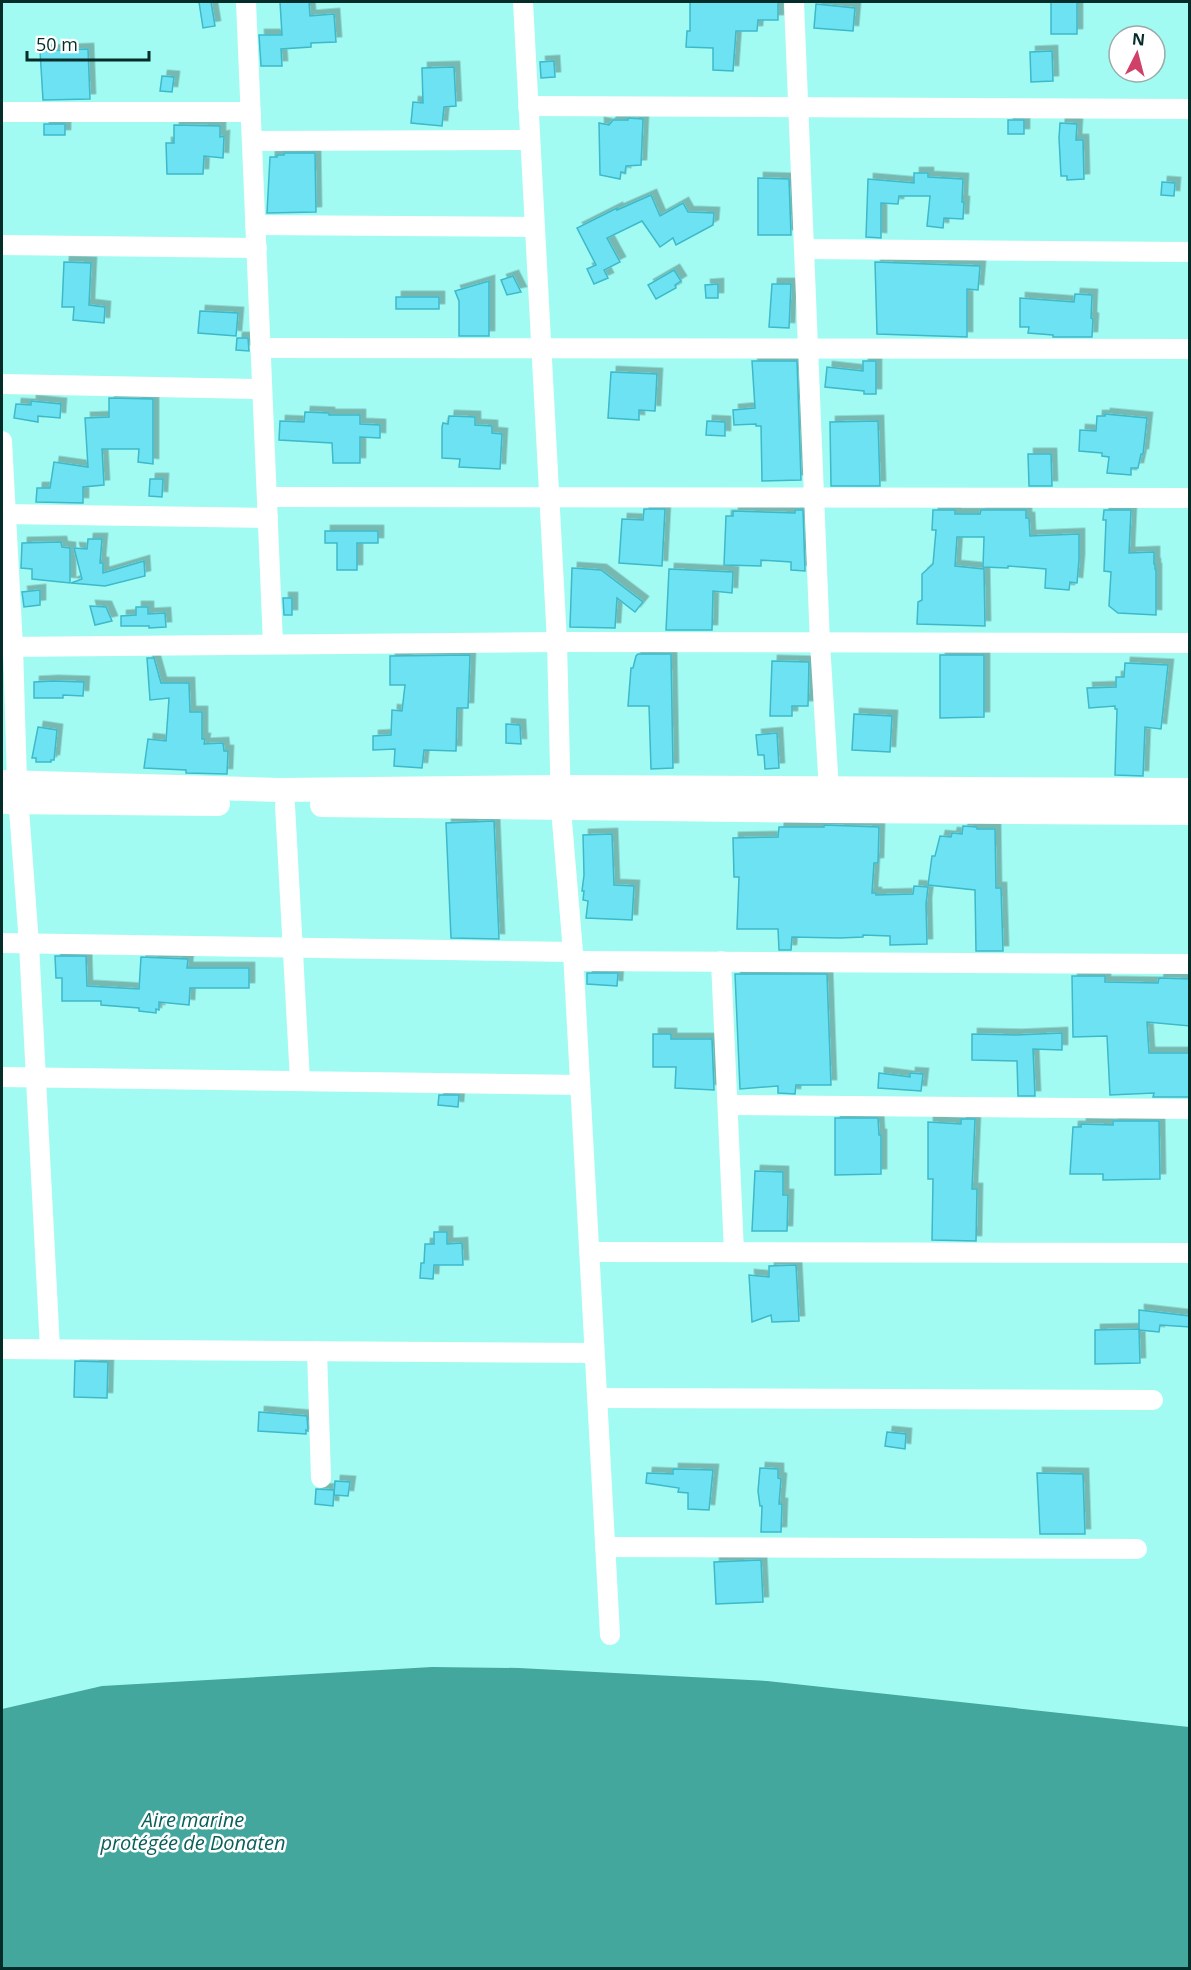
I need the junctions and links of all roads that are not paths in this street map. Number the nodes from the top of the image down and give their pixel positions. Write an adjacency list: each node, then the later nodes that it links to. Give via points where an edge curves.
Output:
1 (246, 2): 8 (street)
2 (523, 2): 4 (street)
3 (794, 2): 5 (street)
4 (528, 106): 5 (street); 9 (street)
5 (798, 107): 6 (street); 15 (street)
6 (1190, 109)
7 (2, 112): 8 (street)
8 (251, 112): 10 (street)
9 (530, 140): 10 (street); 12 (street)
10 (252, 141): 11 (street)
11 (255, 225): 12 (street); 14 (street)
12 (535, 227): 18 (street)
13 (2, 245): 14 (street)
14 (257, 248): 17 (street)
15 (804, 249): 16 (street); 19 (street)
16 (1190, 252)
17 (260, 348): 18 (street); 22 (street)
18 (541, 348): 19 (street); 25 (street)
19 (808, 349): 20 (street); 26 (street)
20 (1190, 350)
21 (2, 384): 22 (street)
22 (262, 389): 24 (street)
23 (2, 441): 28 (street)
24 (267, 497): 25 (street); 29 (street)
25 (549, 498): 26 (street); 30 (street)
26 (814, 498): 27 (street); 31 (street)
27 (1190, 498)
28 (4, 514): 29 (street); 34 (street)
29 (268, 518): 33 (street)
30 (557, 642): 31 (street); 33 (street); 38 (street)
31 (820, 643): 32 (street); 35 (street)
32 (1190, 643)
33 (273, 644): 34 (street)
34 (7, 647): 37 (street)
35 (829, 790): 38 (street); 39 (street)
36 (1190, 790): 39 (street)
37 (10, 792): 38 (street, via 280,790); 40 (street); 43 (street)
38 (562, 798): 39 (street); 40 (street); 45 (street)
39 (970, 801): 41 (street)
40 (285, 805): 44 (street)
41 (1190, 813)
42 (2, 943): 43 (street)
43 (29, 944): 44 (street); 49 (street)
44 (293, 948): 45 (street); 50 (street)
45 (574, 956): 46 (street); 51 (street)
46 (721, 961): 47 (street); 52 (street)
47 (1190, 964)
48 (2, 1077): 49 (street)
49 (36, 1077): 50 (street); 58 (street)
50 (300, 1081): 51 (street)
51 (580, 1085): 54 (street)
52 (728, 1105): 53 (street); 55 (street)
53 (1190, 1109)
54 (589, 1252): 55 (street); 60 (street)
55 (734, 1252): 56 (street)
56 (1190, 1252)
57 (2, 1349): 58 (street)
58 (50, 1349): 59 (street)
59 (317, 1351): 60 (street); 63 (street)
60 (594, 1353): 61 (street)
61 (597, 1398): 62 (street); 64 (street)
62 (1153, 1400)
63 (321, 1478)
64 (605, 1547): 65 (street); 66 (street)
65 (1137, 1549)
66 (610, 1635)

